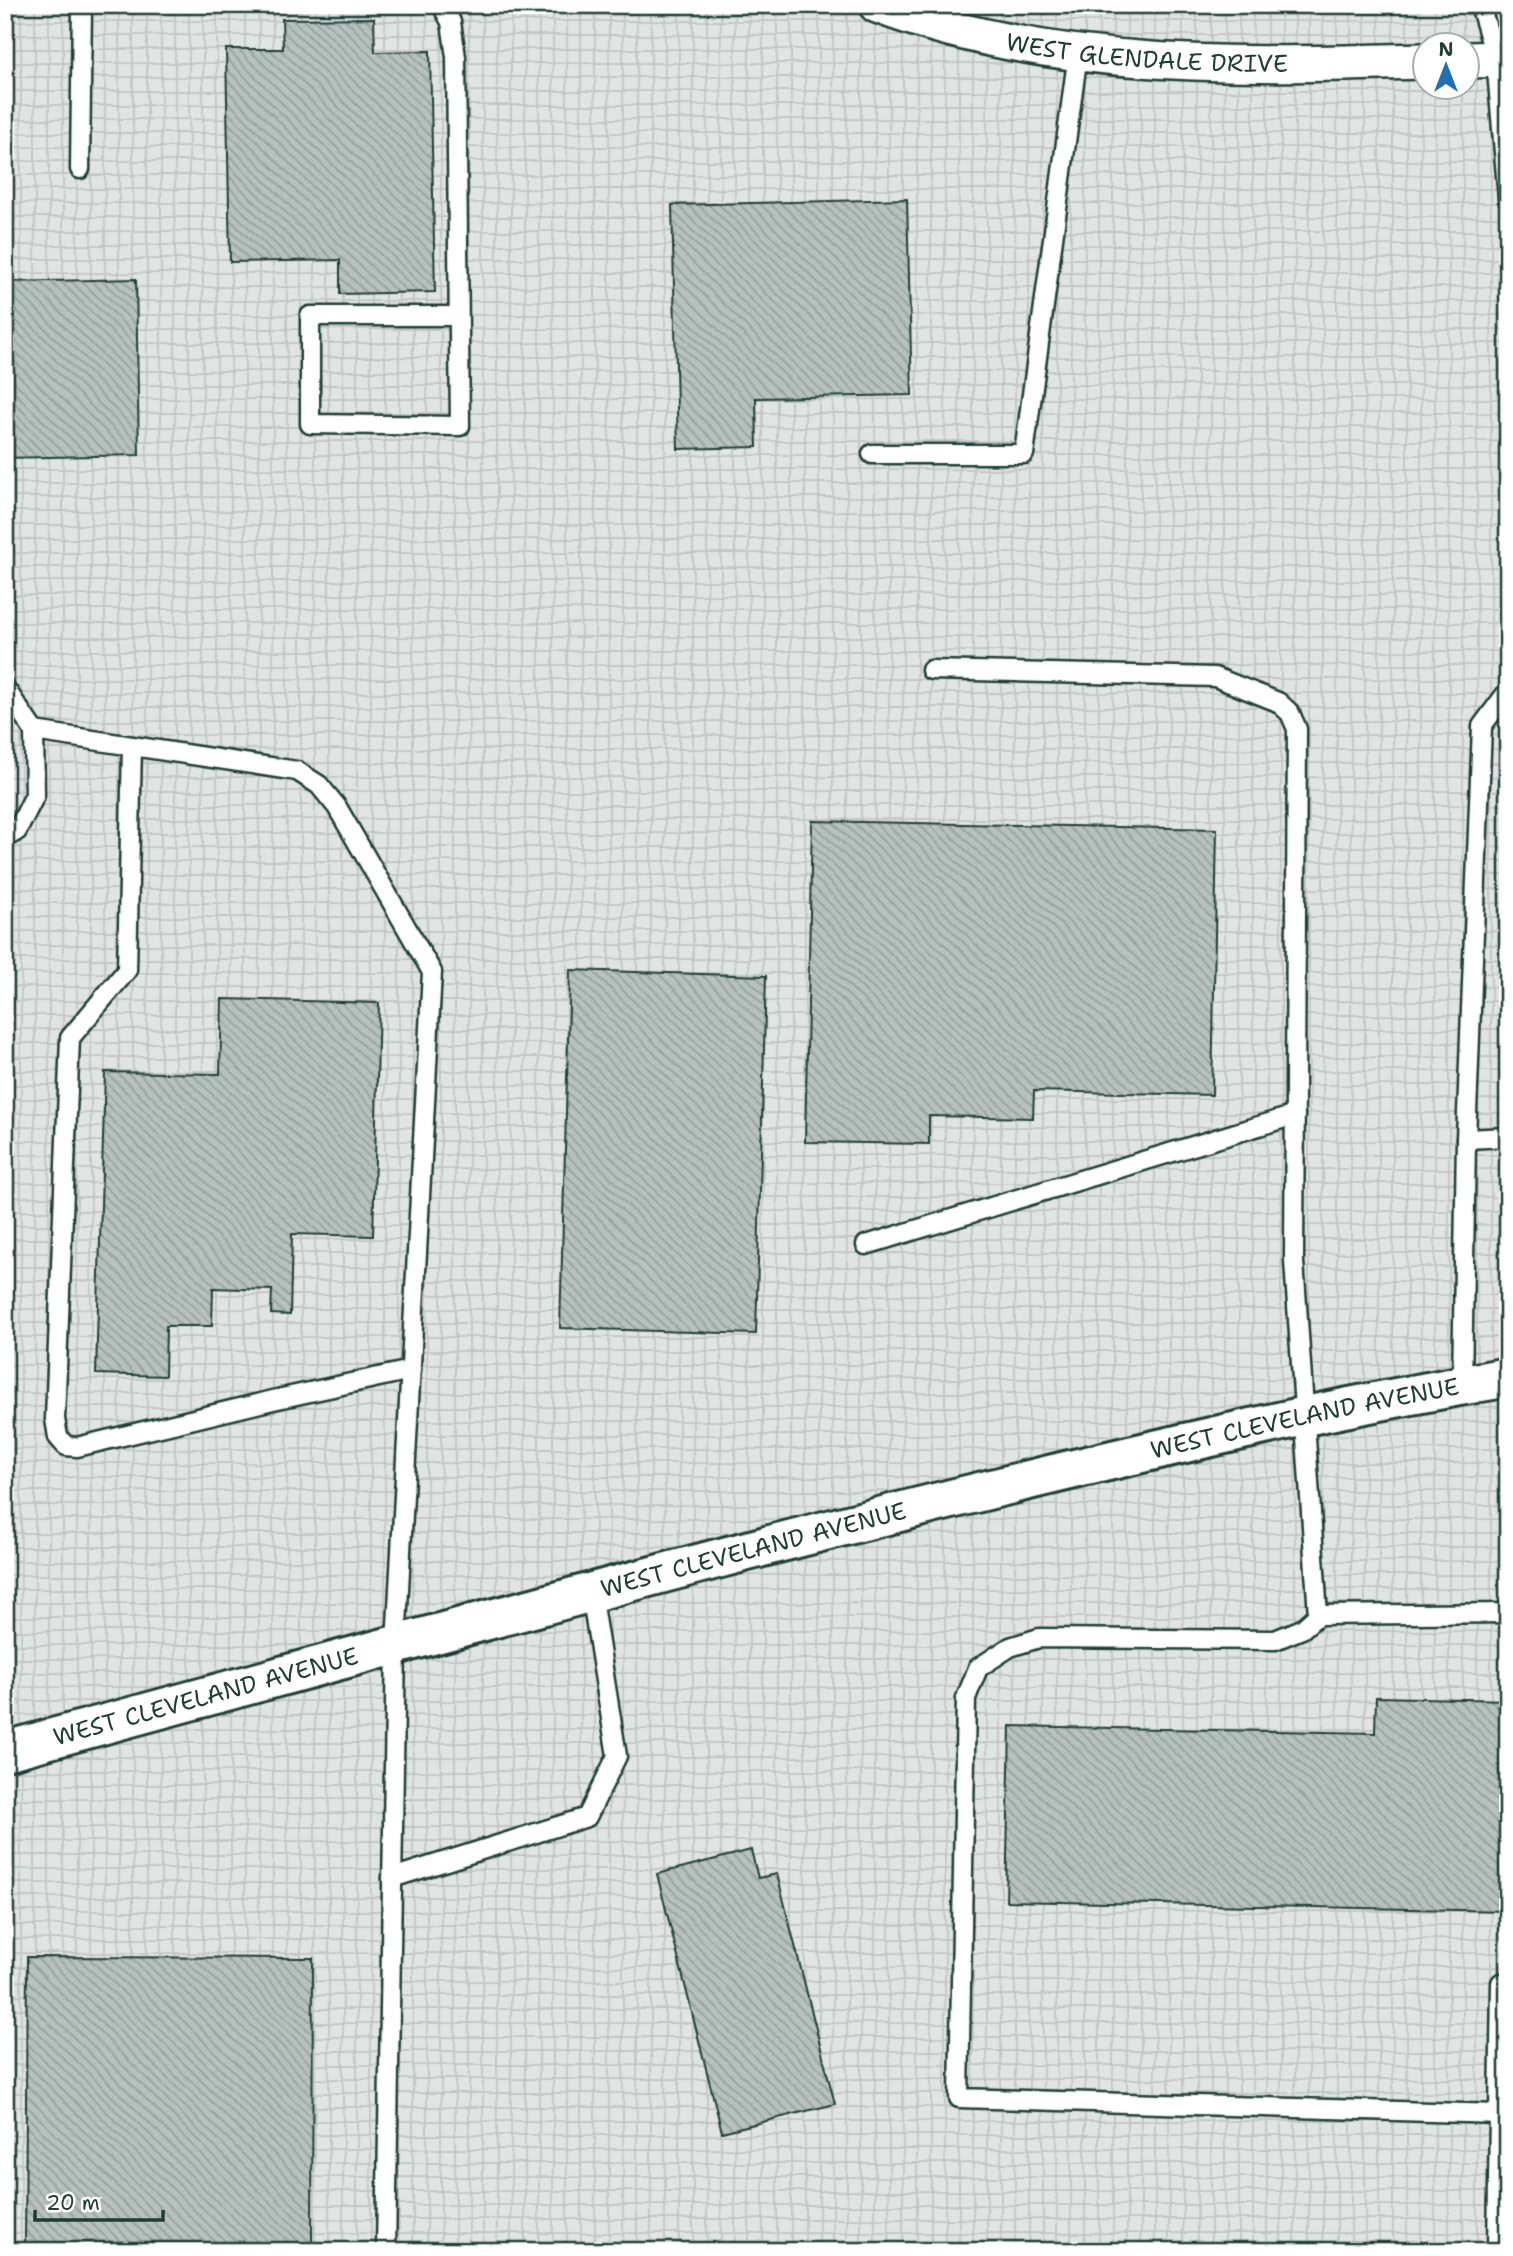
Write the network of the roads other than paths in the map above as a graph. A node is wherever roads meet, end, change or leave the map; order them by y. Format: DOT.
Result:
graph roads {
  1 [pos="82,5"];
  2 [pos="442,5"];
  3 [pos="877,5"];
  4 [pos="1480,5"];
  5 [pos="946,16"];
  6 [pos="1078,53"];
  7 [pos="1490,60"];
  8 [pos="1412,61"];
  9 [pos="80,169"];
  10 [pos="1508,199"];
  11 [pos="458,316"];
  12 [pos="872,454"];
  13 [pos="931,670"];
  14 [pos="5,688"];
  15 [pos="1508,691"];
  16 [pos="34,731"];
  17 [pos="132,746"];
  18 [pos="5,838"];
  19 [pos="1295,1115"];
  20 [pos="1508,1137"];
  21 [pos="1466,1139"];
  22 [pos="866,1245"];
  23 [pos="411,1370"];
  24 [pos="1508,1377"];
  25 [pos="1462,1386"];
  26 [pos="1304,1416"];
  27 [pos="591,1593"];
  28 [pos="1508,1613"];
  29 [pos="1318,1615"];
  30 [pos="396,1645"];
  31 [pos="5,1751"];
  32 [pos="392,1878"];
  33 [pos="1508,1983"];
  34 [pos="1499,2114"];
  35 [pos="386,2251"];
  36 [pos="1497,2251"];
  1 -- 9 [label="lane"];
  2 -- 11 [label="lane"];
  3 -- 5 [label="street, WEST GLENDALE DRIVE"];
  4 -- 7 [label="lane"];
  5 -- 6 [label="street, WEST GLENDALE DRIVE"];
  6 -- 8 [label="street, WEST GLENDALE DRIVE"];
  6 -- 12 [label="lane"];
  7 -- 10 [label="lane"];
  11 -- 11 [label="lane"];
  13 -- 19 [label="lane"];
  14 -- 16 [label="lane"];
  15 -- 21 [label="lane"];
  16 -- 17 [label="lane"];
  16 -- 18 [label="lane"];
  17 -- 23 [label="lane"];
  17 -- 23 [label="lane"];
  19 -- 22 [label="lane"];
  19 -- 26 [label="lane"];
  20 -- 21 [label="lane"];
  21 -- 25 [label="lane"];
  23 -- 30 [label="lane"];
  24 -- 25 [label="main road, WEST CLEVELAND AVENUE"];
  25 -- 26 [label="main road, WEST CLEVELAND AVENUE"];
  26 -- 27 [label="main road, WEST CLEVELAND AVENUE"];
  26 -- 29 [label="lane"];
  27 -- 30 [label="main road, WEST CLEVELAND AVENUE"];
  27 -- 32 [label="lane"];
  28 -- 29 [label="lane"];
  29 -- 34 [label="lane"];
  30 -- 31 [label="main road, WEST CLEVELAND AVENUE"];
  30 -- 32 [label="lane"];
  32 -- 35 [label="lane"];
  33 -- 34 [label="lane"];
  34 -- 36 [label="lane"];
}
